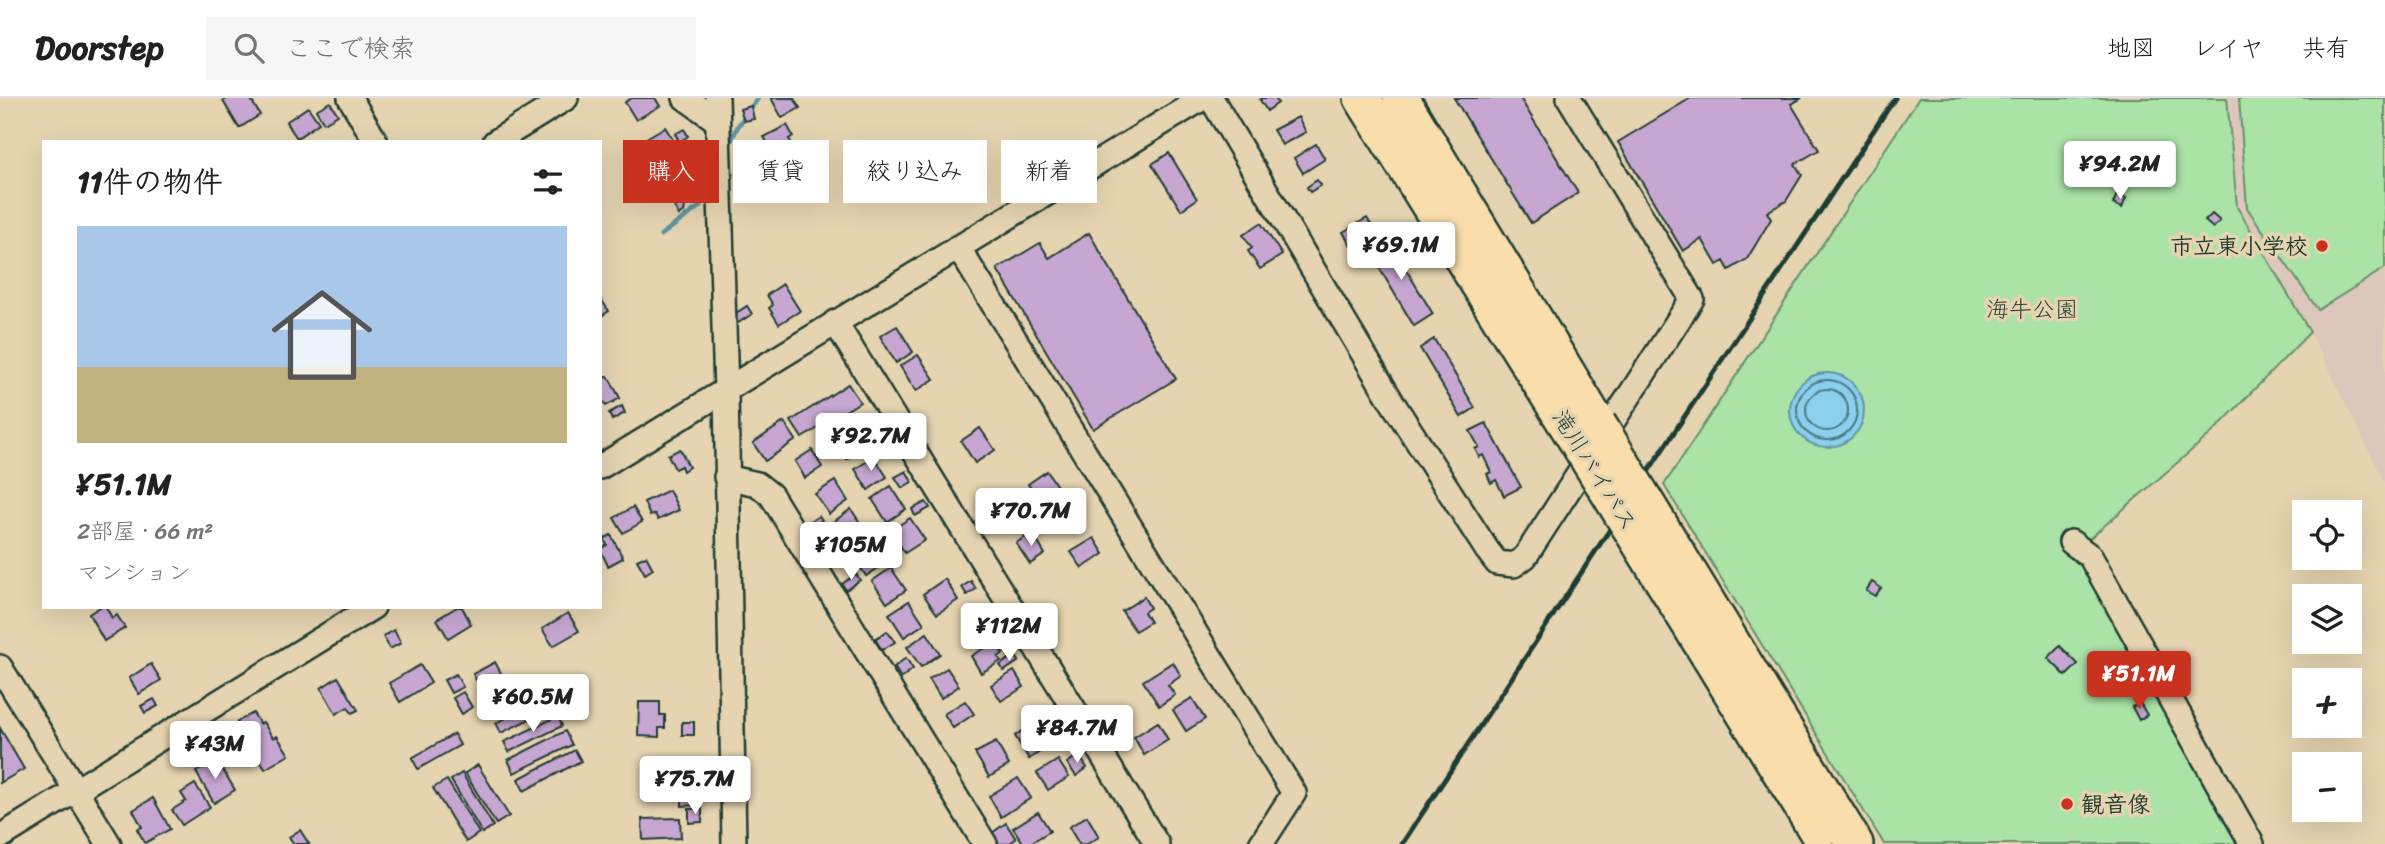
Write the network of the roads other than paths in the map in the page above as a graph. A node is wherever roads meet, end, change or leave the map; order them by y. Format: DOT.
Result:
graph roads {
  1 [pos="349,98"];
  2 [pos="566,98"];
  3 [pos="685,98"];
  4 [pos="1203,98"];
  5 [pos="1211,98"];
  6 [pos="1363,98"];
  7 [pos="1401,98"];
  8 [pos="1569,98"];
  9 [pos="717,109"];
  10 [pos="375,140"];
  11 [pos="498,140"];
  12 [pos="957,247"];
  13 [pos="835,322"];
  14 [pos="726,391"];
  15 [pos="1589,435"];
  16 [pos="602,466"];
  17 [pos="726,477"];
  18 [pos="2071,542"];
  19 [pos="370,609"];
  20 [pos="0,667"];
  21 [pos="76,790"];
  22 [pos="1834,835"];
  23 [pos="0,837"];
  24 [pos="109,844"];
  25 [pos="734,844"];
  26 [pos="985,844"];
  27 [pos="1157,844"];
  28 [pos="1261,844"];
  29 [pos="2252,844"];
  1 -- 10 [label="street"];
  2 -- 11 [label="street"];
  3 -- 9 [label="street"];
  4 -- 12 [label="street"];
  5 -- 8 [label="street"];
  6 -- 15 [label="highway, 滝川バイパス"];
  7 -- 15 [label="highway, 滝川バイパス"];
  9 -- 14 [label="street"];
  12 -- 13 [label="street"];
  12 -- 28 [label="street"];
  13 -- 14 [label="street"];
  13 -- 27 [label="street"];
  14 -- 16 [label="street"];
  14 -- 17 [label="street"];
  15 -- 22 [label="highway, 滝川バイパス, bridge"];
  17 -- 25 [label="street"];
  17 -- 26 [label="street"];
  18 -- 29 [label="street"];
  19 -- 21 [label="street"];
  20 -- 21 [label="street"];
  21 -- 23 [label="street"];
  21 -- 24 [label="street"];
}
